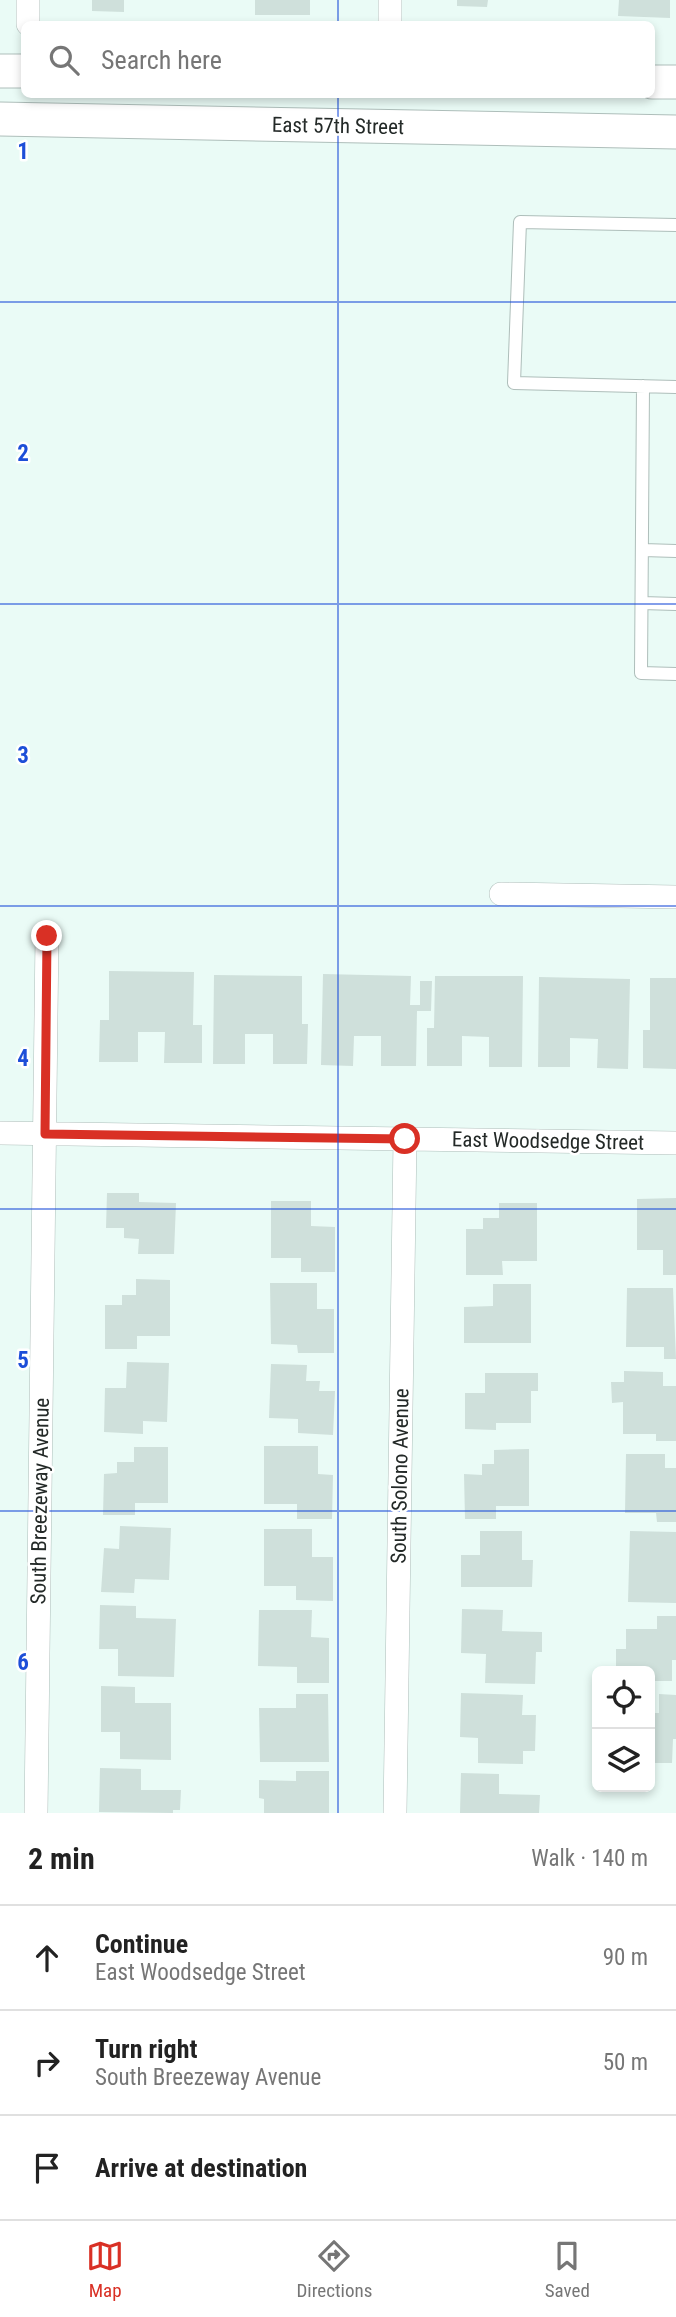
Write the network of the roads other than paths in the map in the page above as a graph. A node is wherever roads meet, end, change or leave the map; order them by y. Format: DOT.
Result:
graph roads {
  1 [pos="28,0"];
  2 [pos="390,0"];
  3 [pos="28,21"];
  4 [pos="390,21"];
  5 [pos="0,71"];
  6 [pos="21,71"];
  7 [pos="655,82"];
  8 [pos="676,82"];
  9 [pos="0,119"];
  10 [pos="676,132"];
  11 [pos="676,226"];
  12 [pos="643,386"];
  13 [pos="676,387"];
  14 [pos="643,550"];
  15 [pos="676,551"];
  16 [pos="642,603"];
  17 [pos="676,604"];
  18 [pos="676,674"];
  19 [pos="501,894"];
  20 [pos="676,897"];
  21 [pos="47,936"];
  22 [pos="0,1133"];
  23 [pos="45,1134"];
  24 [pos="405,1139"];
  25 [pos="676,1143"];
  26 [pos="36,1813"];
  27 [pos="395,1813"];
  1 -- 3 [label="street"];
  2 -- 4 [label="street"];
  5 -- 6 [label="main road"];
  7 -- 8 [label="main road"];
  9 -- 10 [label="main road, East 57th Street"];
  11 -- 12 [label="lane"];
  12 -- 13 [label="lane"];
  12 -- 14 [label="lane"];
  14 -- 15 [label="lane"];
  14 -- 16 [label="lane"];
  16 -- 17 [label="lane"];
  16 -- 18 [label="lane"];
  19 -- 20 [label="street"];
  21 -- 23 [label="street, South Breezeway Avenue"];
  22 -- 23 [label="street, East Woodsedge Street"];
  23 -- 24 [label="street, East Woodsedge Street"];
  23 -- 26 [label="street, South Breezeway Avenue"];
  24 -- 25 [label="street, East Woodsedge Street"];
  24 -- 27 [label="street, South Solono Avenue"];
}
